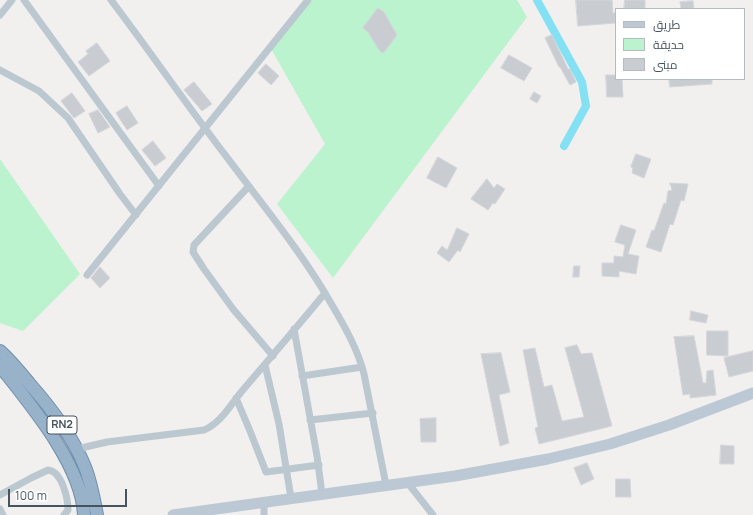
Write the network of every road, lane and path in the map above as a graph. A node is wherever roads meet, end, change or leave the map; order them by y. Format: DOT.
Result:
graph roads {
  1 [pos="12,0"];
  2 [pos="24,0"];
  3 [pos="111,0"];
  4 [pos="308,0"];
  5 [pos="0,15"];
  6 [pos="0,70"];
  7 [pos="205,128"];
  8 [pos="159,186"];
  9 [pos="249,186"];
  10 [pos="136,214"];
  11 [pos="87,275"];
  12 [pos="325,293"];
  13 [pos="294,329"];
  14 [pos="0,352"];
  15 [pos="273,356"];
  16 [pos="265,365"];
  17 [pos="0,366"];
  18 [pos="362,366"];
  19 [pos="302,376"];
  20 [pos="753,393"];
  21 [pos="236,398"];
  22 [pos="373,413"];
  23 [pos="310,420"];
  24 [pos="76,449"];
  25 [pos="319,465"];
  26 [pos="287,469"];
  27 [pos="407,482"];
  28 [pos="386,485"];
  29 [pos="322,494"];
  30 [pos="0,495"];
  31 [pos="291,498"];
  32 [pos="264,502"];
  33 [pos="0,509"];
  34 [pos="2,515"];
  35 [pos="64,515"];
  36 [pos="84,515"];
  37 [pos="97,515"];
  38 [pos="173,515"];
  39 [pos="264,515"];
  40 [pos="433,515"];
  1 -- 5 [label="street"];
  2 -- 8 [label="street"];
  3 -- 7 [label="street"];
  4 -- 7 [label="street"];
  6 -- 10 [label="street"];
  7 -- 8 [label="street"];
  7 -- 9 [label="street"];
  8 -- 10 [label="street"];
  9 -- 12 [label="street"];
  9 -- 15 [label="street"];
  10 -- 11 [label="street"];
  12 -- 13 [label="street"];
  12 -- 18 [label="street"];
  13 -- 15 [label="street"];
  13 -- 19 [label="street"];
  14 -- 24 [label="highway, RN2"];
  15 -- 16 [label="street"];
  16 -- 21 [label="street"];
  16 -- 26 [label="street"];
  17 -- 36 [label="highway, RN2"];
  18 -- 19 [label="street"];
  18 -- 22 [label="street"];
  19 -- 23 [label="street"];
  20 -- 27 [label="main road"];
  21 -- 24 [label="street"];
  21 -- 26 [label="street"];
  22 -- 23 [label="street"];
  22 -- 28 [label="street"];
  23 -- 25 [label="street"];
  24 -- 37 [label="highway, RN2"];
  25 -- 26 [label="street"];
  25 -- 29 [label="street"];
  26 -- 31 [label="street"];
  27 -- 28 [label="main road"];
  27 -- 40 [label="street"];
  28 -- 29 [label="main road"];
  29 -- 31 [label="main road"];
  30 -- 35 [label="street"];
  31 -- 32 [label="main road"];
  32 -- 38 [label="main road"];
  32 -- 39 [label="street"];
  33 -- 34 [label="street"];
}
